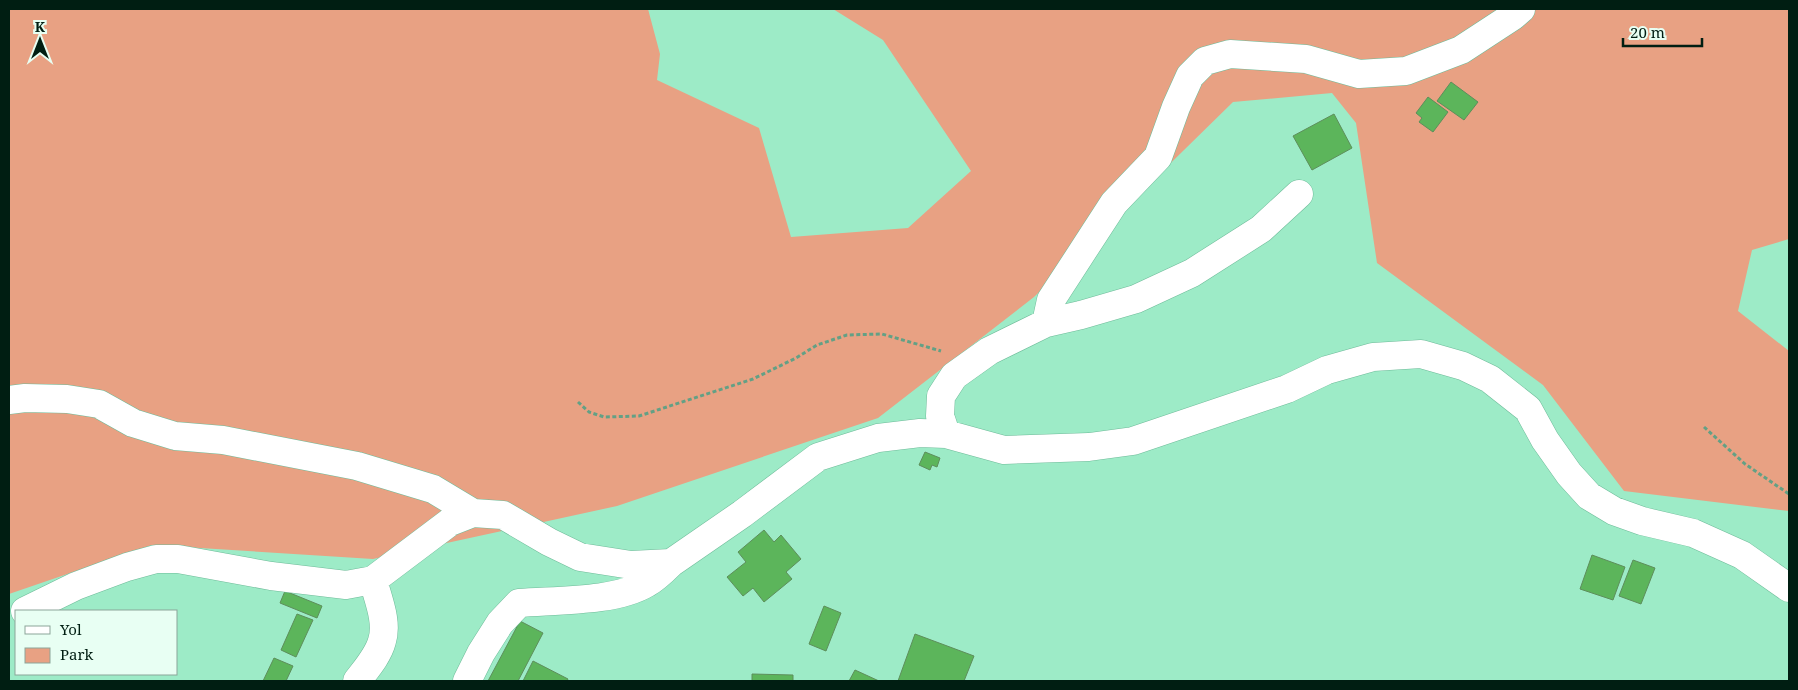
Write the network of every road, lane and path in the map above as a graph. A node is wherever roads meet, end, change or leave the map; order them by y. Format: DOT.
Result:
graph roads {
  1 [pos="1522,9"];
  2 [pos="1299,194"];
  3 [pos="1046,323"];
  4 [pos="975,361"];
  5 [pos="9,400"];
  6 [pos="578,402"];
  7 [pos="1704,427"];
  8 [pos="946,434"];
  9 [pos="1789,494"];
  10 [pos="474,513"];
  11 [pos="671,563"];
  12 [pos="373,580"];
  13 [pos="1789,588"];
  14 [pos="27,610"];
  15 [pos="357,681"];
  16 [pos="467,681"];
  1 -- 3 [label="street"];
  2 -- 3 [label="street"];
  3 -- 4 [label="street"];
  4 -- 6 [label="path"];
  4 -- 8 [label="street"];
  5 -- 10 [label="street"];
  7 -- 9 [label="path"];
  8 -- 11 [label="street"];
  8 -- 13 [label="street"];
  10 -- 11 [label="street"];
  10 -- 12 [label="street"];
  11 -- 16 [label="street"];
  12 -- 14 [label="street"];
  12 -- 15 [label="street"];
}
